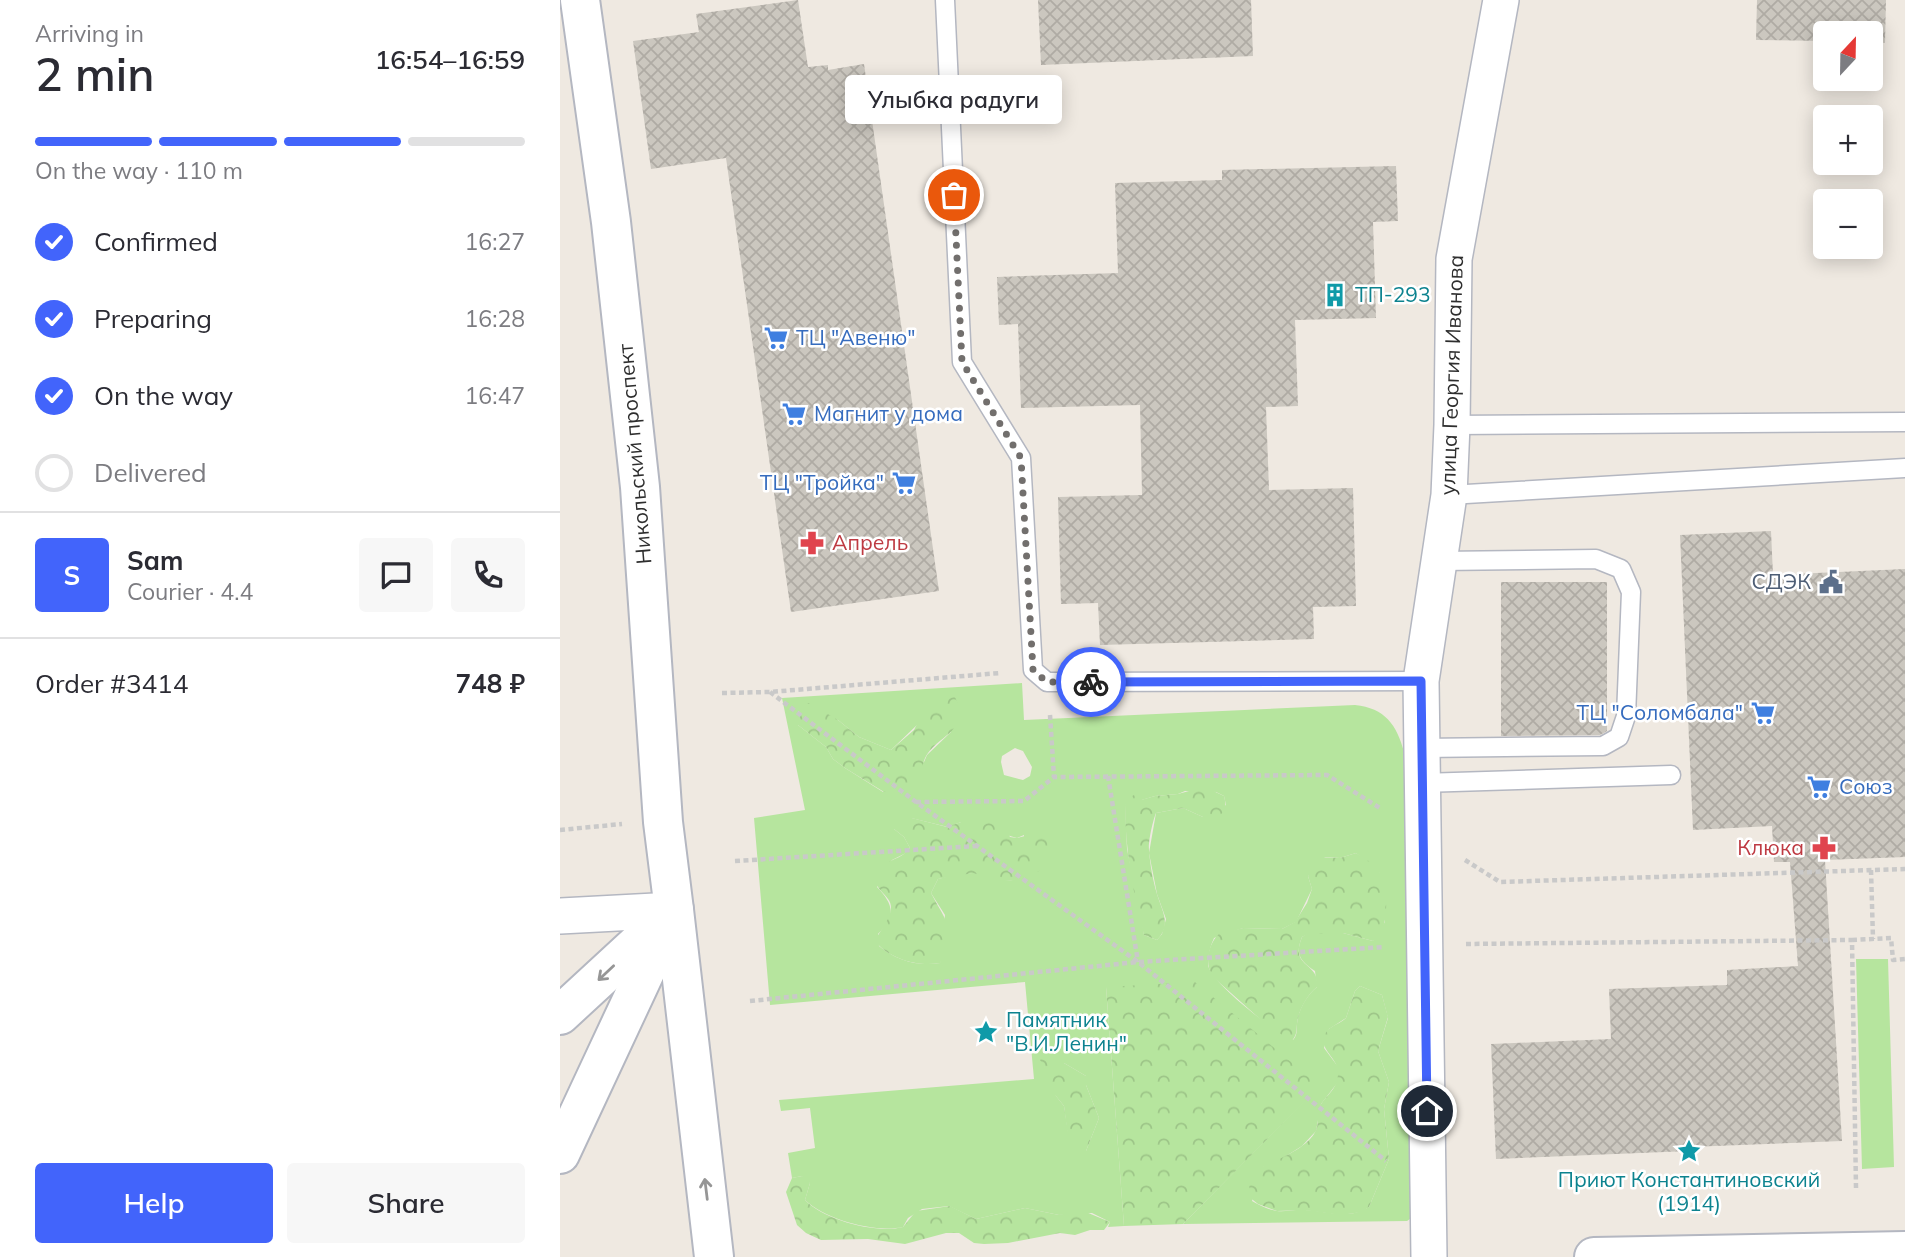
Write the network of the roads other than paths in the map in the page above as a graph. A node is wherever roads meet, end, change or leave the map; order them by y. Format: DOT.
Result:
graph roads {
  1 [pos="580,0"];
  2 [pos="945,0"];
  3 [pos="1501,0"];
  4 [pos="1905,422"];
  5 [pos="1452,425"];
  6 [pos="1905,468"];
  7 [pos="1448,495"];
  8 [pos="1439,561"];
  9 [pos="1421,681"];
  10 [pos="1422,748"];
  11 [pos="1671,775"];
  12 [pos="1422,783"];
  13 [pos="674,910"];
  14 [pos="560,916"];
  15 [pos="560,1016"];
  16 [pos="560,1154"];
  17 [pos="1905,1251"];
  18 [pos="714,1257"];
  19 [pos="1429,1257"];
  20 [pos="1594,1257"];
  1 -- 13 [label="main road, Никольский проспект"];
  2 -- 9 [label="lane"];
  3 -- 5 [label="street, улица Георгия Иванова"];
  4 -- 5 [label="lane"];
  5 -- 7 [label="street, улица Георгия Иванова"];
  6 -- 7 [label="lane"];
  7 -- 8 [label="street, улица Георгия Иванова"];
  8 -- 9 [label="street, улица Георгия Иванова"];
  8 -- 10 [label="lane"];
  9 -- 10 [label="street, улица Георгия Иванова"];
  10 -- 12 [label="street, улица Георгия Иванова"];
  11 -- 12 [label="lane"];
  12 -- 19 [label="street, улица Георгия Иванова"];
  13 -- 14 [label="street"];
  13 -- 15 [label="main road, one-way"];
  13 -- 16 [label="main road"];
  18 -- 13 [label="main road, Никольский проспект, one-way"];
  17 -- 20 [label="main road"];
}
